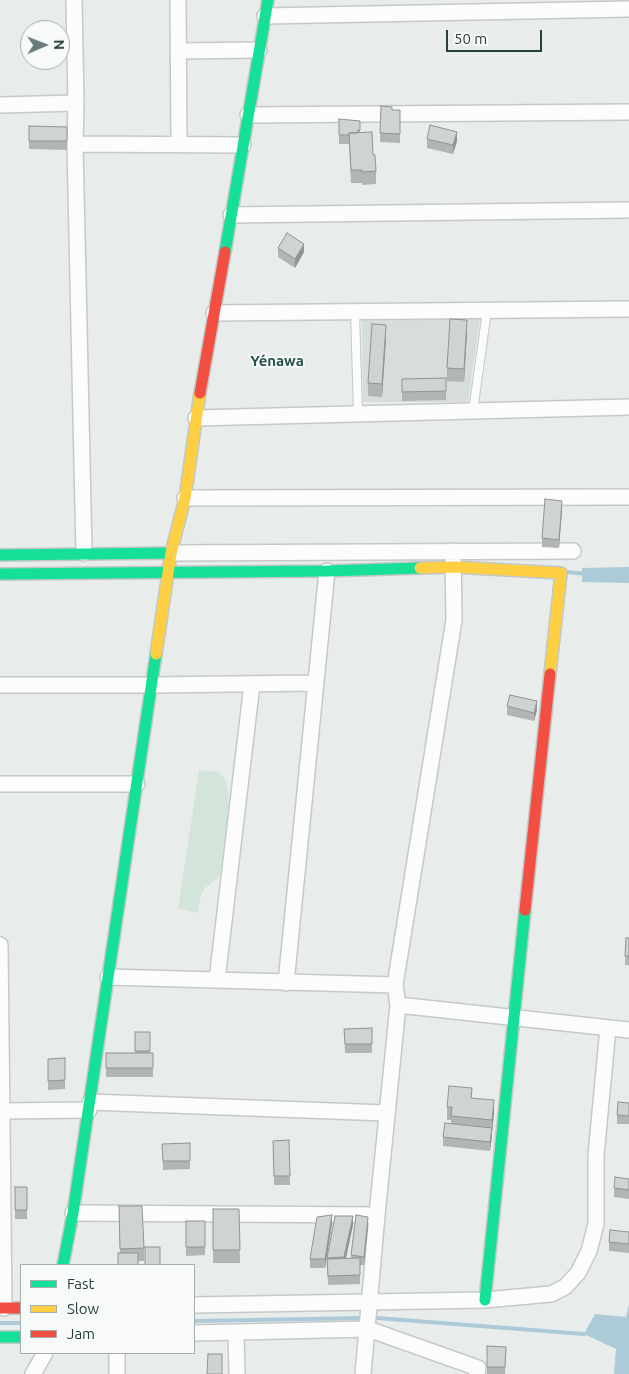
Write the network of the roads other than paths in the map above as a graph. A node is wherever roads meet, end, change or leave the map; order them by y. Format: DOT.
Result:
graph roads {
  1 [pos="74,0"];
  2 [pos="178,0"];
  3 [pos="268,0"];
  4 [pos="629,8"];
  5 [pos="265,16"];
  6 [pos="178,50"];
  7 [pos="259,50"];
  8 [pos="76,103"];
  9 [pos="0,105"];
  10 [pos="629,112"];
  11 [pos="248,115"];
  12 [pos="75,144"];
  13 [pos="179,144"];
  14 [pos="243,145"];
  15 [pos="629,210"];
  16 [pos="231,215"];
  17 [pos="629,309"];
  18 [pos="486,311"];
  19 [pos="356,312"];
  20 [pos="214,313"];
  21 [pos="629,407"];
  22 [pos="473,411"];
  23 [pos="358,414"];
  24 [pos="196,418"];
  25 [pos="629,497"];
  26 [pos="185,498"];
  27 [pos="573,551"];
  28 [pos="84,553"];
  29 [pos="171,553"];
  30 [pos="0,555"];
  31 [pos="453,559"];
  32 [pos="168,571"];
  33 [pos="327,571"];
  34 [pos="0,574"];
  35 [pos="315,683"];
  36 [pos="252,684"];
  37 [pos="0,685"];
  38 [pos="152,685"];
  39 [pos="0,784"];
  40 [pos="137,784"];
  41 [pos="0,944"];
  42 [pos="108,977"];
  43 [pos="218,980"];
  44 [pos="286,983"];
  45 [pos="395,985"];
  46 [pos="398,1005"];
  47 [pos="512,1018"];
  48 [pos="608,1028"];
  49 [pos="629,1030"];
  50 [pos="89,1106"];
  51 [pos="2,1112"];
  52 [pos="386,1113"];
  53 [pos="73,1213"];
  54 [pos="376,1215"];
  55 [pos="63,1264"];
  56 [pos="485,1300"];
  57 [pos="369,1303"];
  58 [pos="195,1305"];
  59 [pos="2,1308"];
  60 [pos="20,1308"];
  61 [pos="368,1329"];
  62 [pos="195,1333"];
  63 [pos="236,1333"];
  64 [pos="0,1337"];
  65 [pos="20,1337"];
  66 [pos="44,1354"];
  67 [pos="117,1354"];
  68 [pos="34,1374"];
  69 [pos="117,1374"];
  70 [pos="236,1374"];
  71 [pos="363,1374"];
  72 [pos="477,1374"];
  1 -- 8 [label="street"];
  2 -- 6 [label="street"];
  3 -- 5 [label="street"];
  4 -- 5 [label="street"];
  5 -- 7 [label="street"];
  6 -- 7 [label="street"];
  6 -- 13 [label="street"];
  7 -- 11 [label="street"];
  8 -- 9 [label="street"];
  8 -- 12 [label="street"];
  10 -- 11 [label="street"];
  11 -- 14 [label="street"];
  12 -- 13 [label="street"];
  12 -- 28 [label="street"];
  13 -- 14 [label="street"];
  14 -- 16 [label="street"];
  15 -- 16 [label="street"];
  16 -- 20 [label="street"];
  17 -- 18 [label="street"];
  18 -- 19 [label="street"];
  18 -- 22 [label="lane"];
  19 -- 20 [label="street"];
  19 -- 23 [label="lane"];
  20 -- 24 [label="street"];
  21 -- 22 [label="street"];
  22 -- 23 [label="street"];
  23 -- 24 [label="street"];
  24 -- 26 [label="street"];
  25 -- 26 [label="street"];
  26 -- 29 [label="street"];
  27 -- 31 [label="street"];
  28 -- 29 [label="street"];
  28 -- 30 [label="street"];
  29 -- 31 [label="street"];
  29 -- 32 [label="street"];
  31 -- 33 [label="street"];
  31 -- 45 [label="street"];
  31 -- 47 [label="street"];
  32 -- 33 [label="street"];
  32 -- 34 [label="street"];
  32 -- 38 [label="street"];
  33 -- 35 [label="street"];
  35 -- 36 [label="street"];
  35 -- 44 [label="street"];
  36 -- 38 [label="street"];
  36 -- 43 [label="street"];
  37 -- 38 [label="street"];
  38 -- 40 [label="street"];
  39 -- 40 [label="street"];
  40 -- 42 [label="street"];
  41 -- 51 [label="street"];
  42 -- 43 [label="street"];
  42 -- 50 [label="street"];
  43 -- 44 [label="street"];
  44 -- 45 [label="street"];
  45 -- 46 [label="street"];
  46 -- 47 [label="street"];
  46 -- 52 [label="street"];
  47 -- 48 [label="street"];
  47 -- 56 [label="street"];
  48 -- 49 [label="street"];
  48 -- 56 [label="street"];
  50 -- 51 [label="street"];
  50 -- 52 [label="street"];
  50 -- 53 [label="street"];
  51 -- 59 [label="street"];
  52 -- 54 [label="street"];
  53 -- 54 [label="street"];
  53 -- 55 [label="street"];
  54 -- 57 [label="street"];
  56 -- 57 [label="street"];
  57 -- 58 [label="street"];
  57 -- 61 [label="street"];
  59 -- 60 [label="street"];
  61 -- 63 [label="street"];
  61 -- 71 [label="street"];
  61 -- 72 [label="street"];
  62 -- 63 [label="street"];
  63 -- 70 [label="street"];
  64 -- 65 [label="street"];
  66 -- 68 [label="street"];
  67 -- 69 [label="street"];
}
